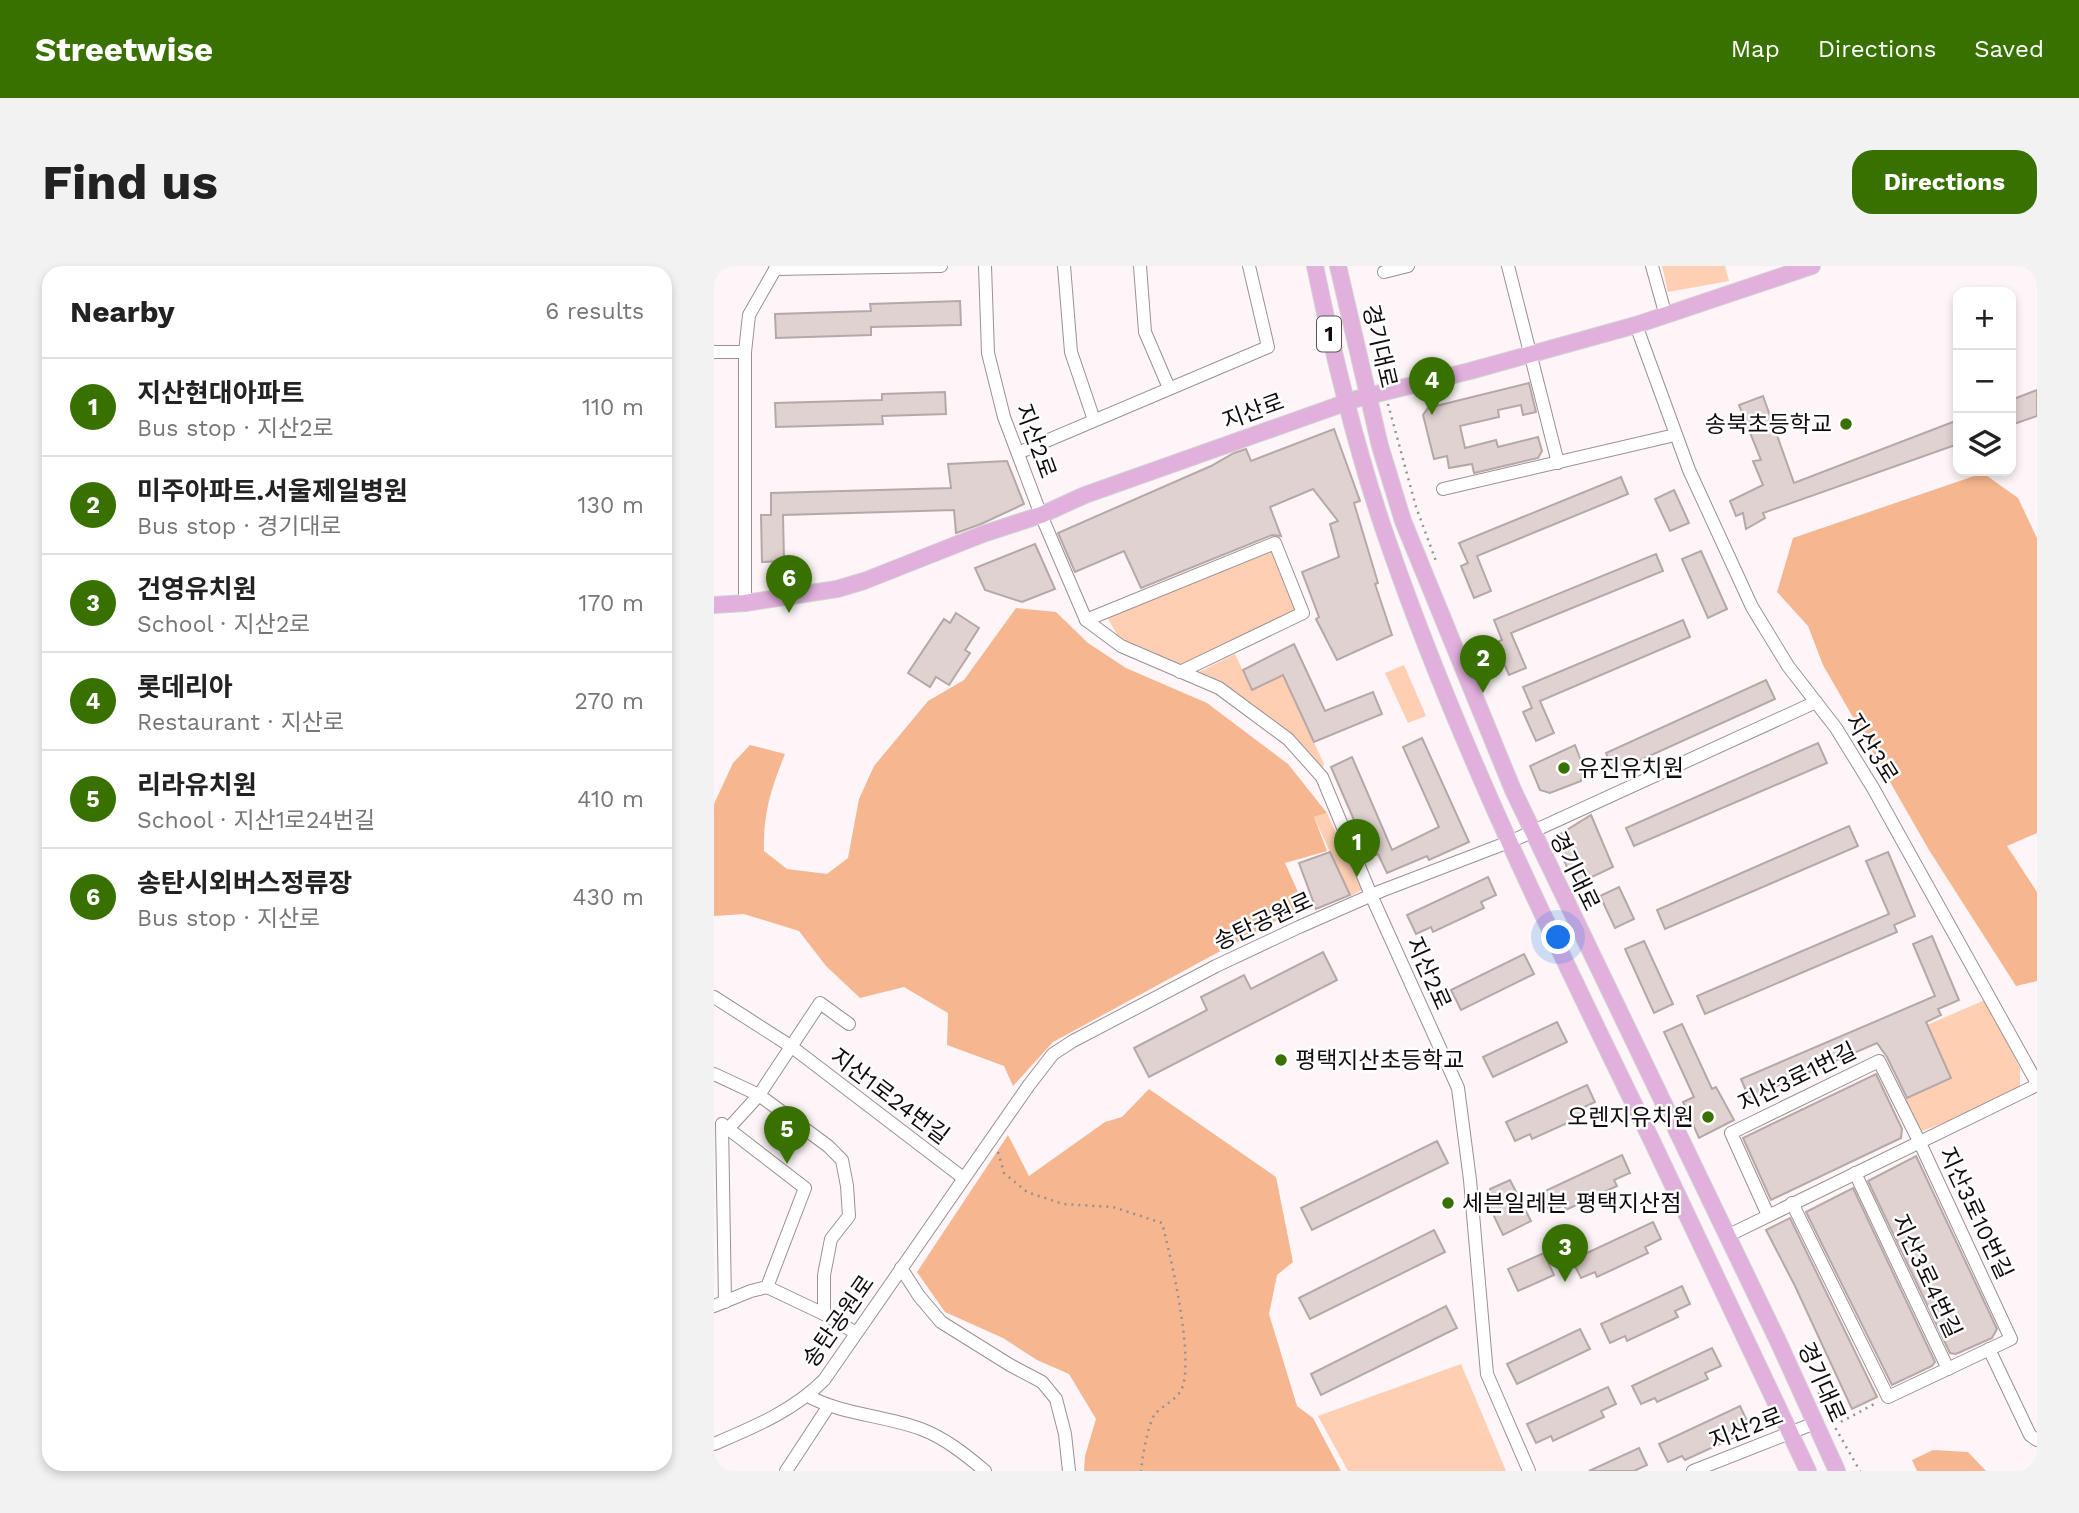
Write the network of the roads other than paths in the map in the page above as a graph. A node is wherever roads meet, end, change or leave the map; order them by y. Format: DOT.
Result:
graph roads {
  1 [pos="914,266"];
  2 [pos="941,266"];
  3 [pos="985,266"];
  4 [pos="1064,266"];
  5 [pos="1140,266"];
  6 [pos="1249,266"];
  7 [pos="1315,266"];
  8 [pos="1338,266"];
  9 [pos="1408,266"];
  10 [pos="1508,266"];
  11 [pos="1652,266"];
  12 [pos="1812,266"];
  13 [pos="776,267"];
  14 [pos="1384,272"];
  15 [pos="1666,316"];
  16 [pos="1636,325"];
  17 [pos="714,352"];
  18 [pos="745,352"];
  19 [pos="1530,355"];
  20 [pos="1170,388"];
  21 [pos="1368,396"];
  22 [pos="1346,402"];
  23 [pos="1094,420"];
  24 [pos="1675,435"];
  25 [pos="1018,453"];
  26 [pos="1558,463"];
  27 [pos="1443,489"];
  28 [pos="1041,515"];
  29 [pos="745,603"];
  30 [pos="714,605"];
  31 [pos="1086,620"];
  32 [pos="1180,672"];
  33 [pos="1816,702"];
  34 [pos="1531,832"];
  35 [pos="1508,842"];
  36 [pos="1371,895"];
  37 [pos="714,997"];
  38 [pos="849,1024"];
  39 [pos="792,1047"];
  40 [pos="714,1074"];
  41 [pos="2037,1084"];
  42 [pos="759,1095"];
  43 [pos="722,1126"];
  44 [pos="1920,1143"];
  45 [pos="1855,1173"];
  46 [pos="962,1177"];
  47 [pos="1792,1203"];
  48 [pos="1768,1214"];
  49 [pos="1727,1236"];
  50 [pos="901,1268"];
  51 [pos="767,1287"];
  52 [pos="719,1304"];
  53 [pos="824,1314"];
  54 [pos="856,1333"];
  55 [pos="2011,1339"];
  56 [pos="1989,1349"];
  57 [pos="1948,1369"];
  58 [pos="808,1396"];
  59 [pos="828,1407"];
  60 [pos="1821,1418"];
  61 [pos="1790,1433"];
  62 [pos="715,1440"];
  63 [pos="2037,1440"];
  64 [pos="786,1471"];
  65 [pos="985,1471"];
  66 [pos="1069,1471"];
  67 [pos="1529,1471"];
  68 [pos="1693,1471"];
  69 [pos="1808,1471"];
  70 [pos="1837,1471"];
  1 -- 2 [label="street"];
  1 -- 13 [label="street"];
  3 -- 25 [label="street, 지산2로"];
  4 -- 23 [label="street"];
  5 -- 20 [label="street"];
  6 -- 20 [label="street"];
  7 -- 22 [label="main road, 경기대로 / 1"];
  8 -- 21 [label="main road, 경기대로 / 1"];
  9 -- 14 [label="street"];
  10 -- 19 [label="street"];
  11 -- 15 [label="street"];
  12 -- 15 [label="main road, 지산로"];
  13 -- 18 [label="street"];
  15 -- 16 [label="main road, 지산로"];
  16 -- 19 [label="main road, 지산로"];
  16 -- 24 [label="street, 지산3로"];
  17 -- 18 [label="street"];
  18 -- 29 [label="street"];
  19 -- 21 [label="main road, 지산로"];
  19 -- 26 [label="street"];
  20 -- 23 [label="street"];
  21 -- 22 [label="main road, 지산로"];
  21 -- 34 [label="main road, 경기대로 / 1"];
  22 -- 28 [label="main road, 지산로"];
  22 -- 35 [label="main road, 경기대로 / 1"];
  23 -- 25 [label="street"];
  24 -- 26 [label="street"];
  24 -- 33 [label="street, 지산3로"];
  25 -- 28 [label="street, 지산2로"];
  26 -- 27 [label="street"];
  28 -- 29 [label="main road, 지산로"];
  28 -- 31 [label="street, 지산2로"];
  29 -- 30 [label="main road, 지산로"];
  31 -- 32 [label="street, 지산2로"];
  31 -- 32 [label="street"];
  32 -- 36 [label="street, 지산2로"];
  33 -- 34 [label="street, 송탄공원로"];
  33 -- 41 [label="street, 지산3로"];
  34 -- 35 [label="street, 송탄공원로"];
  34 -- 49 [label="main road, 경기대로 / 1"];
  35 -- 36 [label="street, 송탄공원로"];
  35 -- 61 [label="main road, 경기대로 / 1"];
  36 -- 46 [label="street, 송탄공원로"];
  36 -- 67 [label="street, 지산2로"];
  37 -- 39 [label="street, 지산1로24번길"];
  38 -- 39 [label="street"];
  39 -- 42 [label="street"];
  39 -- 46 [label="street, 지산1로24번길"];
  40 -- 42 [label="street"];
  41 -- 44 [label="street, 지산3로"];
  42 -- 43 [label="street"];
  42 -- 53 [label="street"];
  43 -- 51 [label="street"];
  43 -- 52 [label="street"];
  44 -- 45 [label="street, 지산3로"];
  44 -- 48 [label="street, 지산3로1번길"];
  44 -- 55 [label="street, 지산3로10번길"];
  45 -- 47 [label="street, 지산3로"];
  45 -- 57 [label="street, 지산3로4번길"];
  46 -- 50 [label="street, 송탄공원로"];
  47 -- 48 [label="street, 지산3로"];
  47 -- 57 [label="street, 지산3로4번길"];
  48 -- 49 [label="street, 지산3로"];
  49 -- 60 [label="main road, 경기대로 / 1"];
  50 -- 54 [label="street, 송탄공원로"];
  50 -- 66 [label="street, 송탄공원로"];
  51 -- 52 [label="street"];
  51 -- 53 [label="street"];
  53 -- 54 [label="street"];
  54 -- 58 [label="street, 송탄공원로"];
  55 -- 56 [label="street, 지산3로4번길"];
  56 -- 57 [label="street, 지산3로4번길"];
  56 -- 63 [label="street"];
  58 -- 59 [label="street, 송탄공원로"];
  58 -- 62 [label="street, 송탄공원로"];
  59 -- 64 [label="street"];
  59 -- 65 [label="street, 송탄공원로"];
  60 -- 61 [label="street, 지산2로"];
  60 -- 70 [label="main road, 경기대로 / 1"];
  61 -- 68 [label="street, 지산2로"];
  61 -- 69 [label="main road, 경기대로 / 1"];
}
